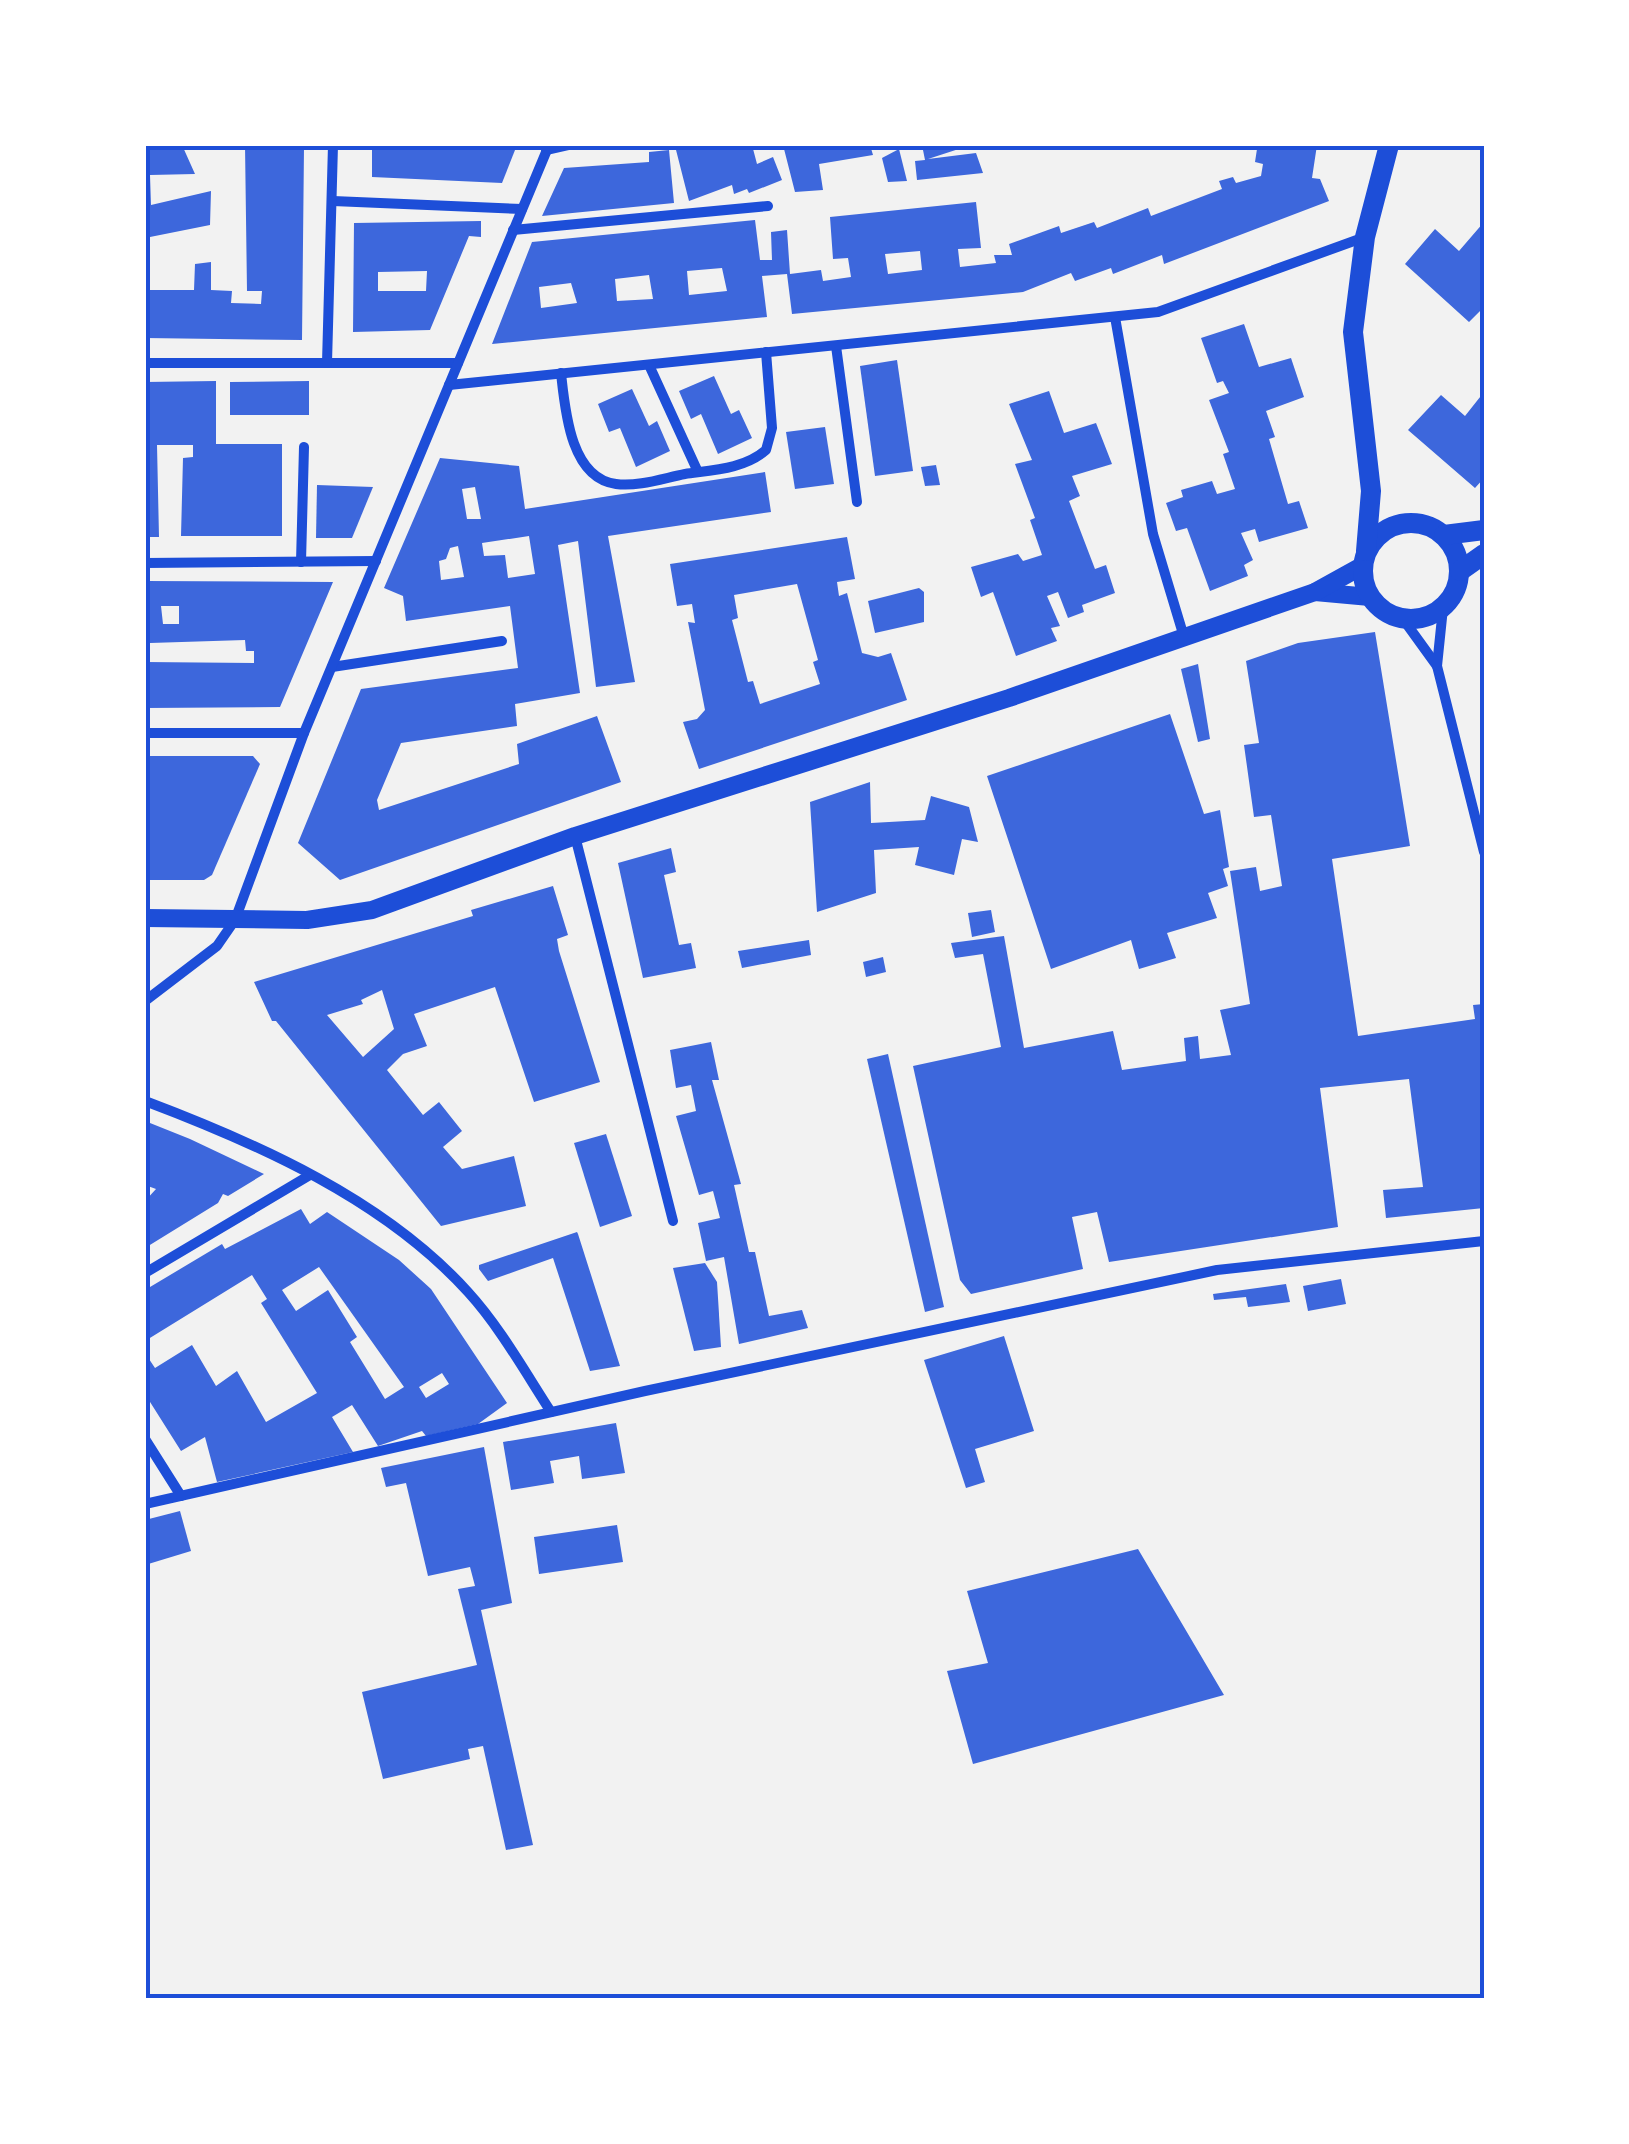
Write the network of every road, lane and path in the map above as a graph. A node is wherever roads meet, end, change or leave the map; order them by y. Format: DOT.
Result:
graph roads {
  1 [pos="333,145"];
  2 [pos="568,145"];
  3 [pos="1389,145"];
  4 [pos="548,148"];
  5 [pos="332,201"];
  6 [pos="768,206"];
  7 [pos="522,209"];
  8 [pos="513,230"];
  9 [pos="1365,237"];
  10 [pos="1114,317"];
  11 [pos="836,346"];
  12 [pos="766,352"];
  13 [pos="145,363"];
  14 [pos="327,363"];
  15 [pos="458,363"];
  16 [pos="649,364"];
  17 [pos="560,373"];
  18 [pos="448,385"];
  19 [pos="304,447"];
  20 [pos="698,472"];
  21 [pos="1372,491"];
  22 [pos="857,502"];
  23 [pos="1401,524"];
  24 [pos="1484,530"];
  25 [pos="1444,535"];
  26 [pos="1484,554"];
  27 [pos="1364,559"];
  28 [pos="376,561"];
  29 [pos="300,562"];
  30 [pos="145,563"];
  31 [pos="1460,571"];
  32 [pos="1315,592"];
  33 [pos="1370,597"];
  34 [pos="1442,608"];
  35 [pos="1403,619"];
  36 [pos="1184,637"];
  37 [pos="502,641"];
  38 [pos="1438,666"];
  39 [pos="332,667"];
  40 [pos="145,733"];
  41 [pos="304,733"];
  42 [pos="575,836"];
  43 [pos="1484,852"];
  44 [pos="145,918"];
  45 [pos="235,920"];
  46 [pos="145,1000"];
  47 [pos="145,1102"];
  48 [pos="310,1175"];
  49 [pos="673,1222"];
  50 [pos="1484,1241"];
  51 [pos="145,1272"];
  52 [pos="551,1412"];
  53 [pos="145,1439"];
  54 [pos="181,1496"];
  55 [pos="145,1504"];
  1 -- 5 [label="street"];
  2 -- 4 [label="street"];
  3 -- 9 [label="main road"];
  4 -- 7 [label="street"];
  5 -- 7 [label="street"];
  5 -- 14 [label="street"];
  6 -- 8 [label="street"];
  7 -- 8 [label="street"];
  8 -- 15 [label="street"];
  9 -- 10 [label="street"];
  9 -- 21 [label="main road"];
  10 -- 11 [label="street"];
  10 -- 36 [label="street"];
  11 -- 12 [label="street"];
  11 -- 22 [label="street"];
  12 -- 16 [label="street"];
  12 -- 20 [label="street"];
  13 -- 14 [label="street"];
  14 -- 15 [label="street"];
  15 -- 18 [label="street"];
  16 -- 17 [label="street"];
  16 -- 20 [label="street"];
  17 -- 18 [label="street"];
  17 -- 20 [label="street"];
  18 -- 28 [label="street"];
  19 -- 29 [label="street"];
  21 -- 23 [label="main road"];
  21 -- 27 [label="main road"];
  23 -- 25 [label="main road"];
  23 -- 27 [label="main road"];
  24 -- 25 [label="main road"];
  25 -- 31 [label="main road"];
  26 -- 31 [label="main road"];
  27 -- 32 [label="street"];
  27 -- 33 [label="main road"];
  28 -- 29 [label="street"];
  28 -- 39 [label="street"];
  29 -- 30 [label="street"];
  31 -- 34 [label="main road"];
  32 -- 33 [label="street"];
  32 -- 36 [label="street"];
  33 -- 35 [label="main road"];
  34 -- 35 [label="main road"];
  34 -- 38 [label="street"];
  35 -- 38 [label="street"];
  36 -- 42 [label="street"];
  37 -- 39 [label="street"];
  38 -- 43 [label="street"];
  39 -- 41 [label="street"];
  40 -- 41 [label="street"];
  41 -- 45 [label="street"];
  42 -- 45 [label="street"];
  42 -- 49 [label="street"];
  44 -- 45 [label="street"];
  45 -- 46 [label="street"];
  47 -- 48 [label="street"];
  48 -- 51 [label="street"];
  48 -- 52 [label="street"];
  50 -- 52 [label="street"];
  52 -- 54 [label="street"];
  53 -- 54 [label="street"];
  54 -- 55 [label="street"];
}
